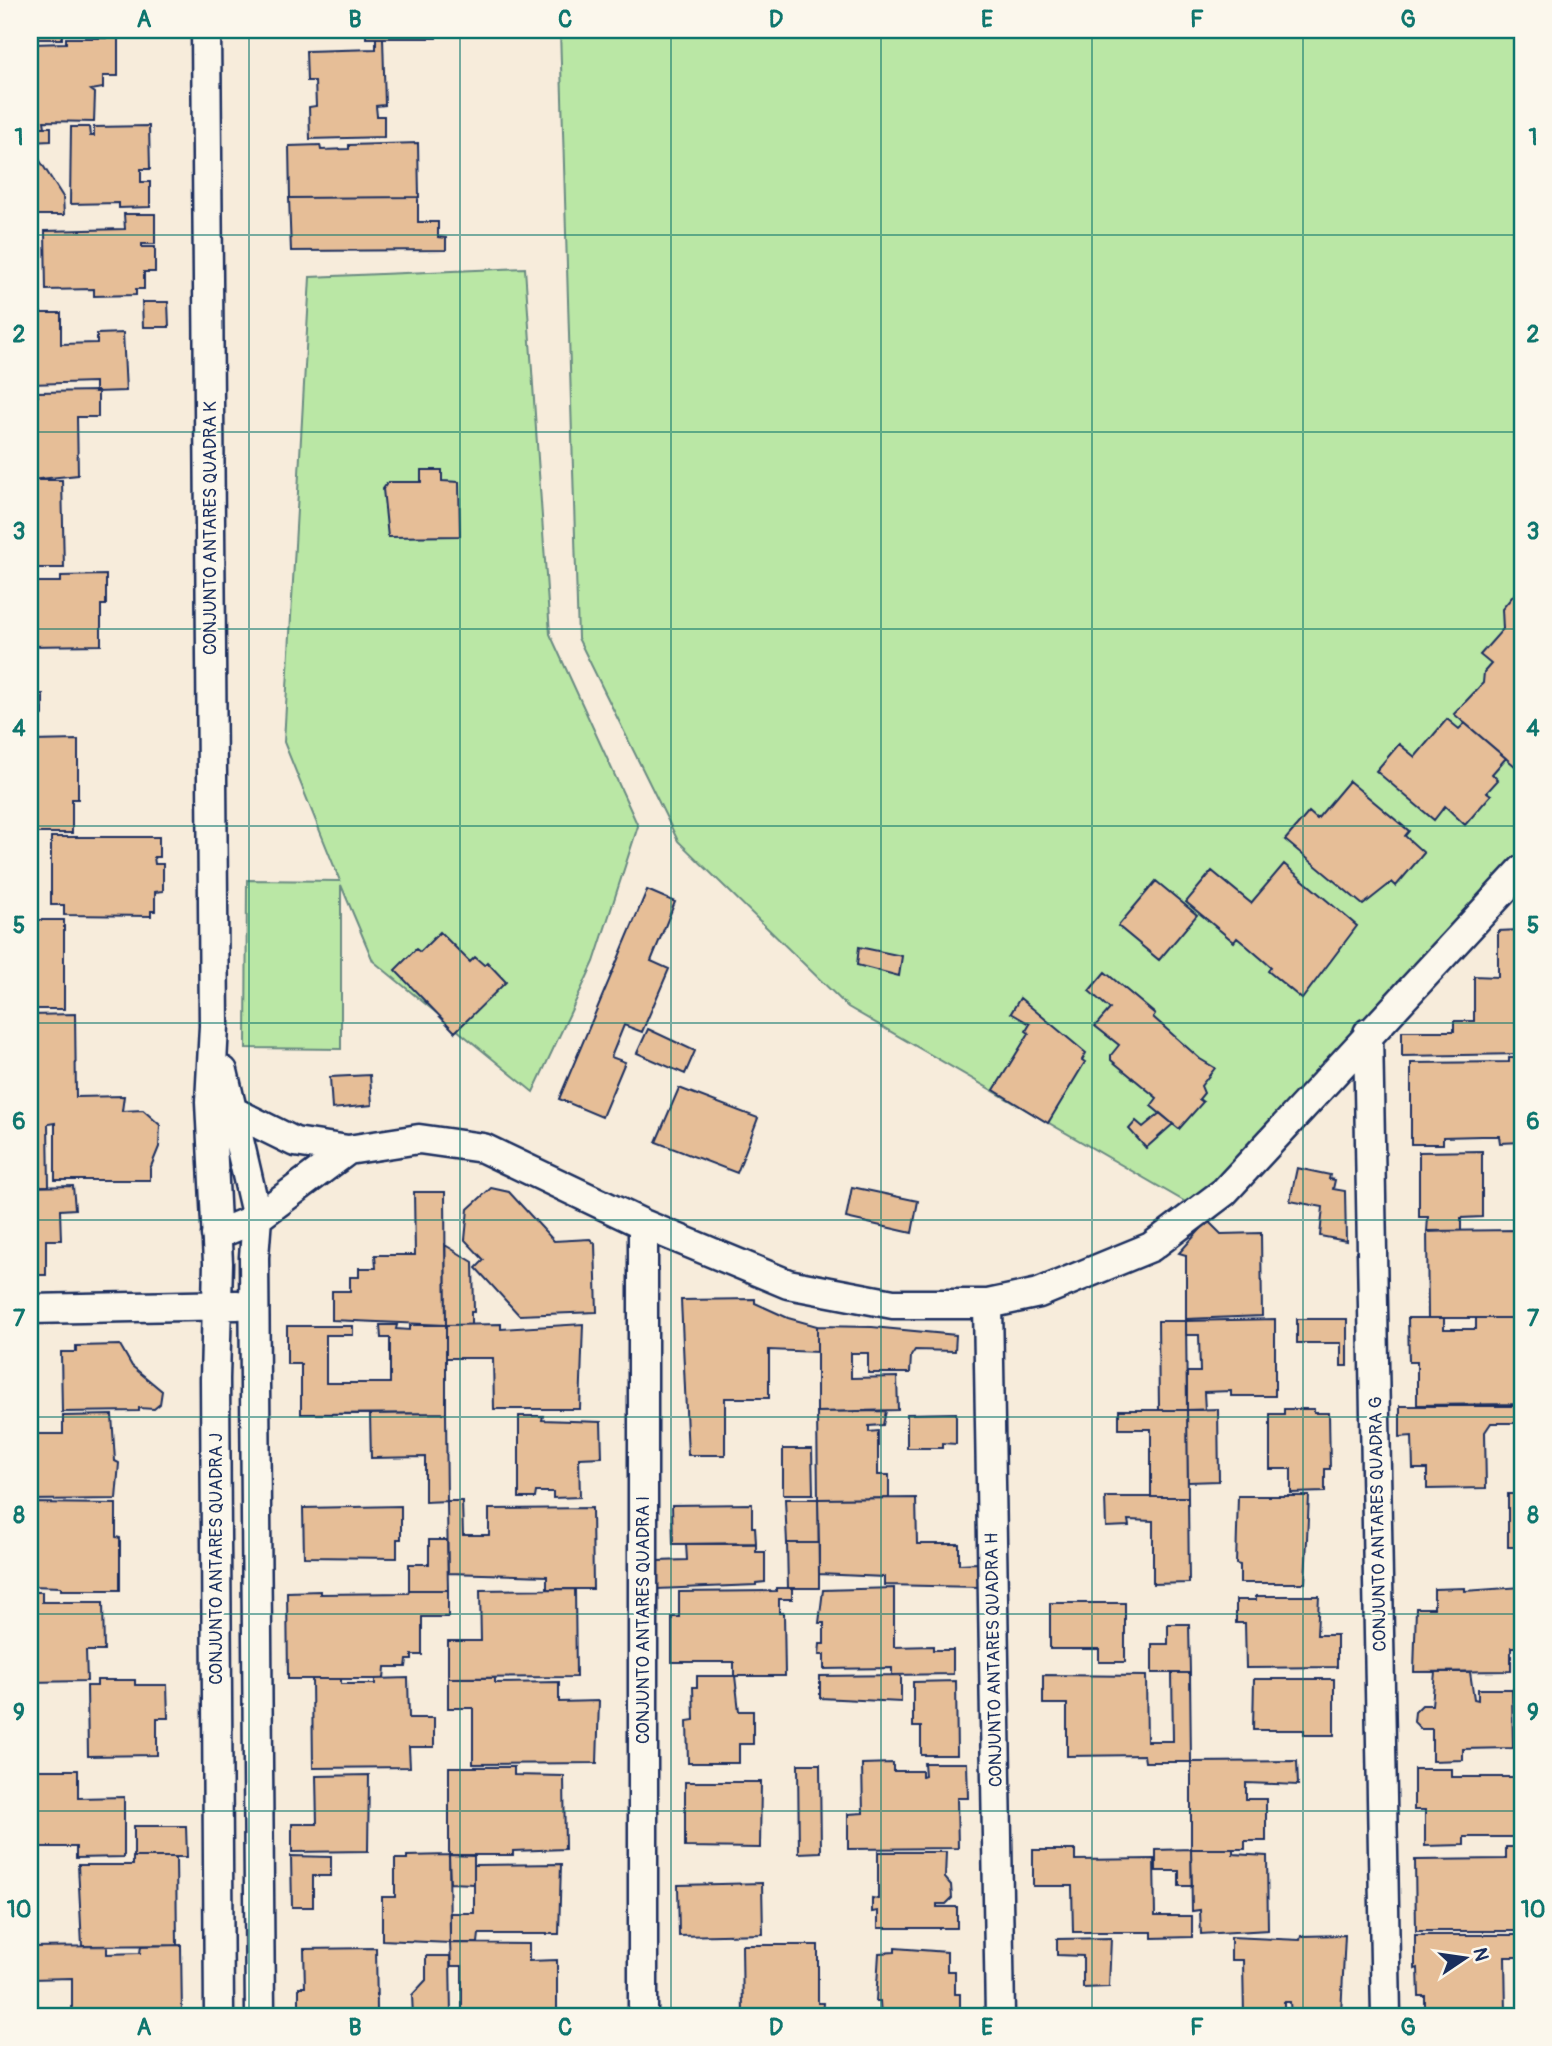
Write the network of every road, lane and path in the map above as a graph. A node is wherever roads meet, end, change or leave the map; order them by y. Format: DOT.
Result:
graph roads {
  1 [pos="206,30"];
  2 [pos="1522,870"];
  3 [pos="1368,1033"];
  4 [pos="220,1105"];
  5 [pos="348,1150"];
  6 [pos="257,1218"];
  7 [pos="643,1224"];
  8 [pos="216,1235"];
  9 [pos="988,1304"];
  10 [pos="218,1305"];
  11 [pos="256,1305"];
  12 [pos="30,1309"];
  13 [pos="219,2016"];
  14 [pos="260,2016"];
  15 [pos="643,2016"];
  16 [pos="1000,2016"];
  17 [pos="1386,2016"];
  1 -- 4 [label="street, CONJUNTO ANTARES QUADRA K"];
  2 -- 3 [label="street"];
  3 -- 9 [label="street"];
  3 -- 17 [label="street, CONJUNTO ANTARES QUADRA G"];
  4 -- 5 [label="street"];
  4 -- 6 [label="street"];
  4 -- 8 [label="street, CONJUNTO ANTARES QUADRA J"];
  5 -- 6 [label="street"];
  5 -- 7 [label="street"];
  6 -- 8 [label="street"];
  6 -- 11 [label="street"];
  7 -- 9 [label="street"];
  7 -- 15 [label="street, CONJUNTO ANTARES QUADRA I"];
  8 -- 10 [label="street, CONJUNTO ANTARES QUADRA J"];
  9 -- 16 [label="street, CONJUNTO ANTARES QUADRA H"];
  10 -- 11 [label="street"];
  10 -- 12 [label="street"];
  10 -- 13 [label="street, CONJUNTO ANTARES QUADRA J"];
  11 -- 14 [label="street"];
}
